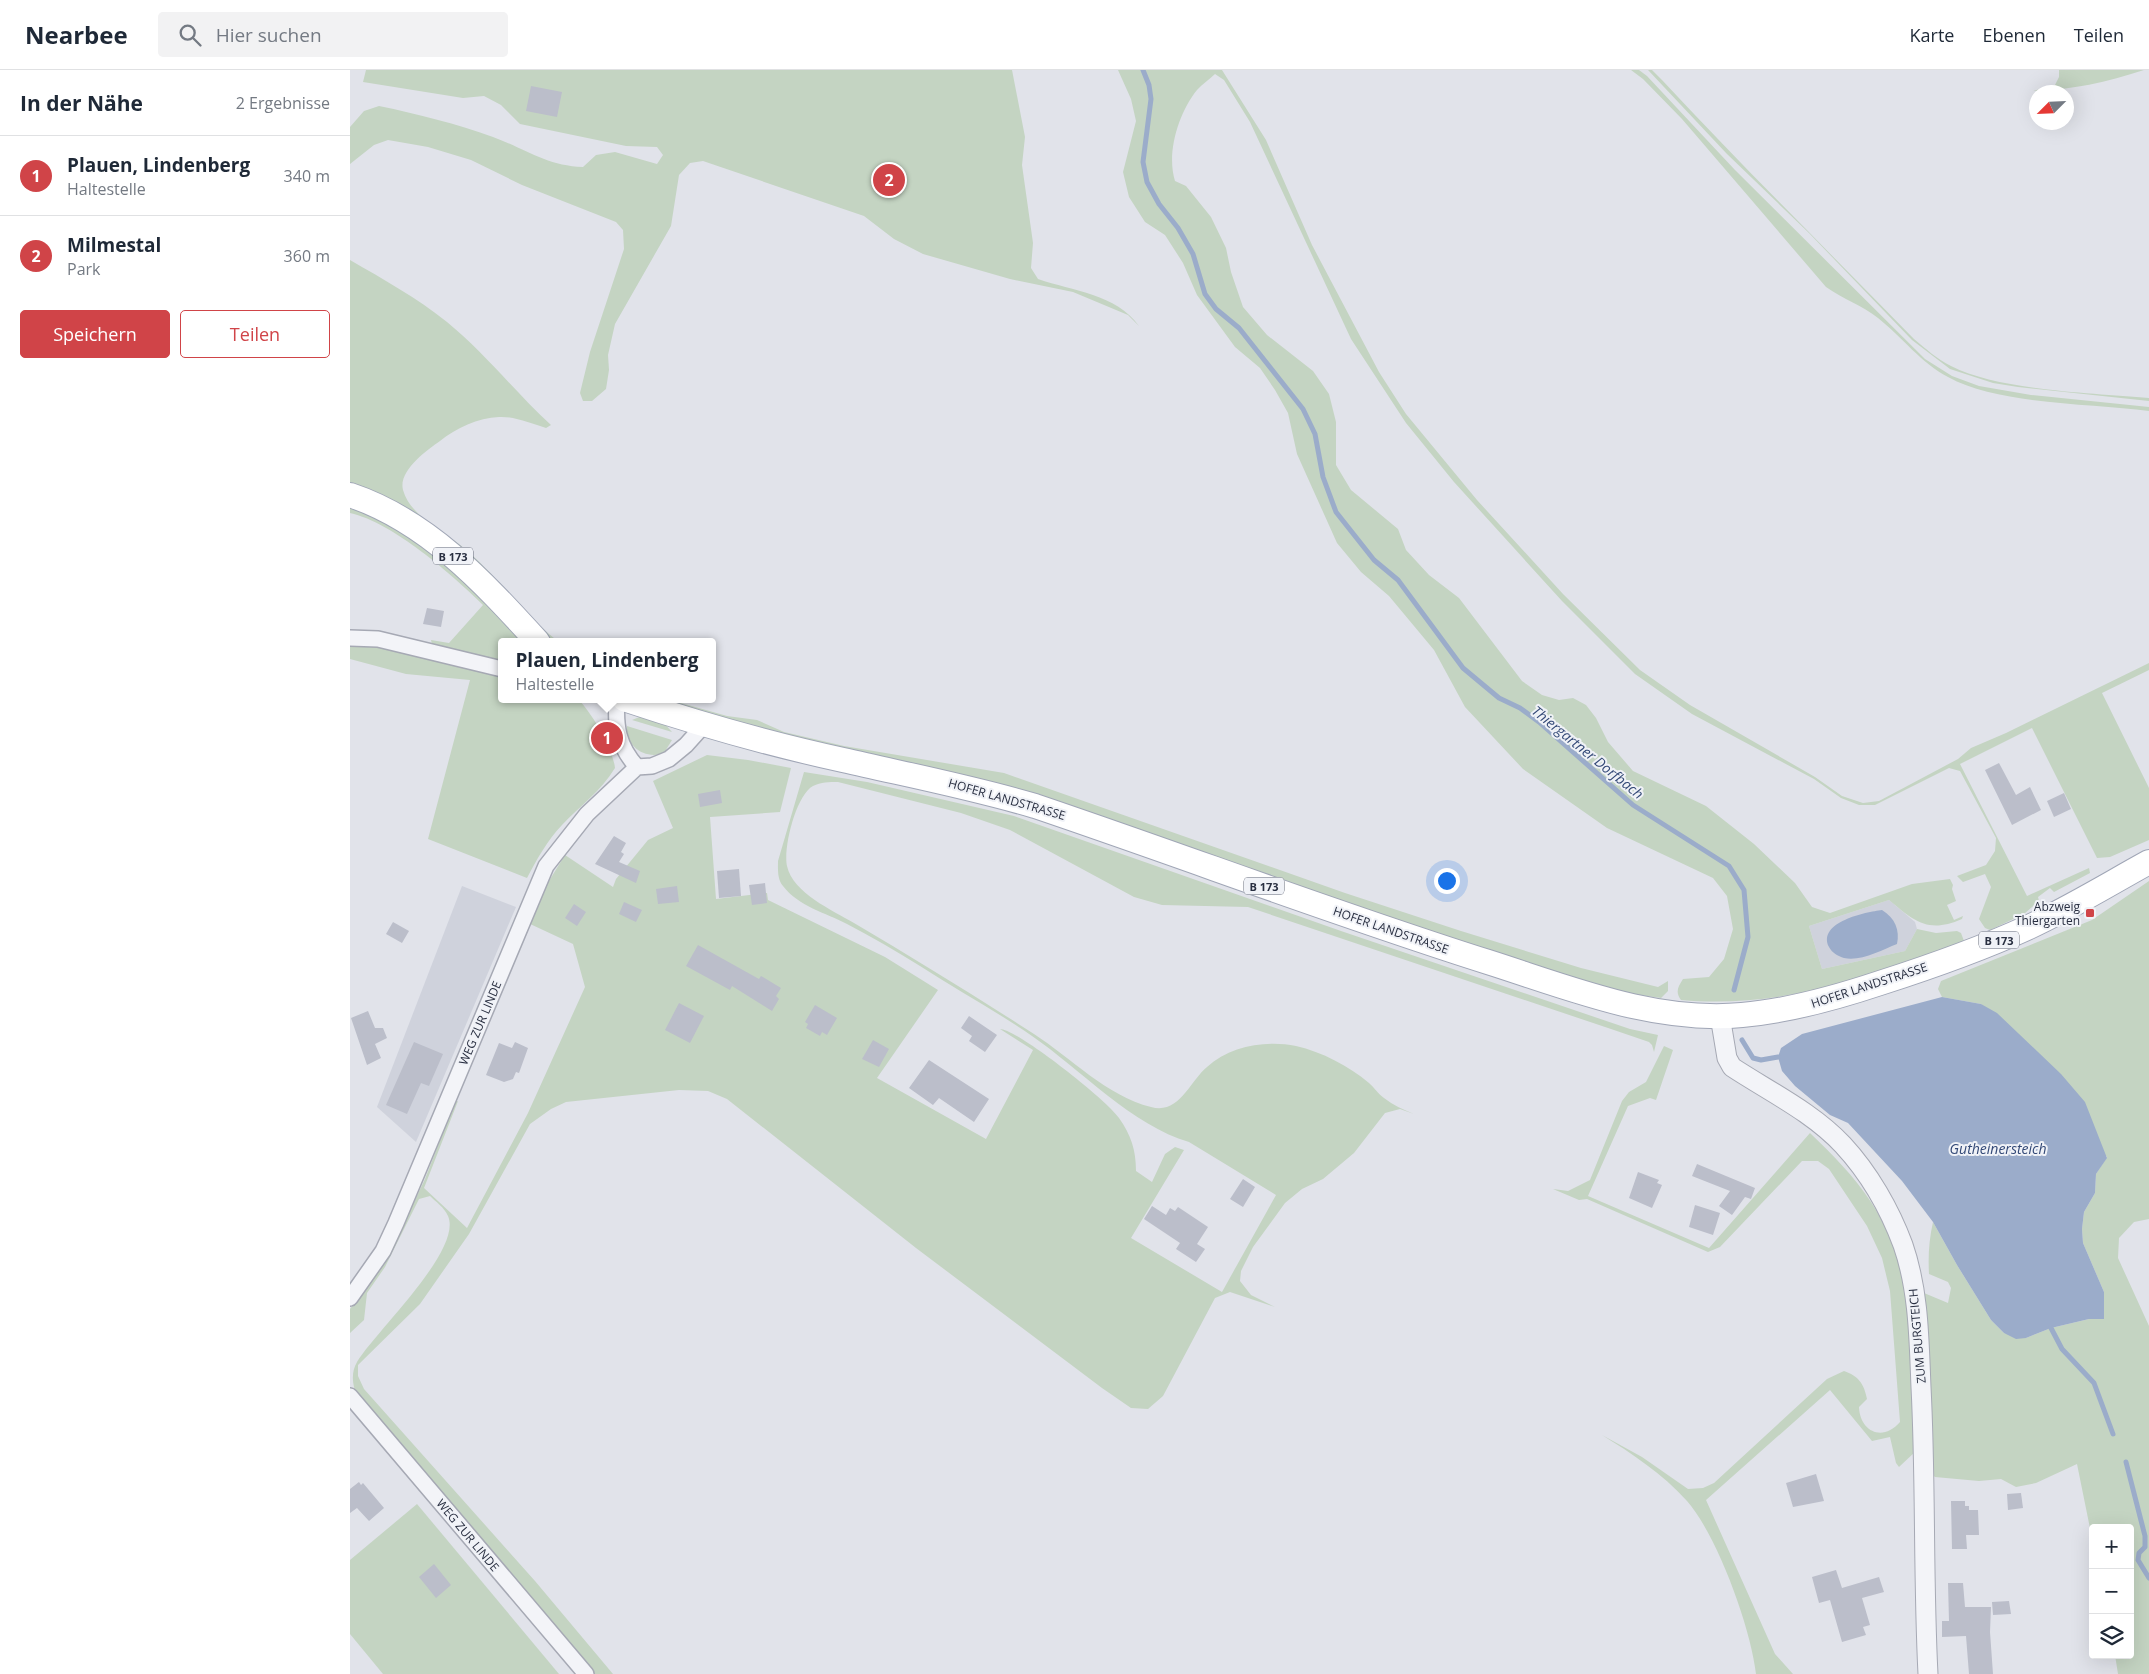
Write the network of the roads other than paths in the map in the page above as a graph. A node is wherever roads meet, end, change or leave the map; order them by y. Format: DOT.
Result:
graph roads {
  1 [pos="350,495"];
  2 [pos="350,638"];
  3 [pos="534,638"];
  4 [pos="498,669"];
  5 [pos="617,703"];
  6 [pos="636,703"];
  7 [pos="704,725"];
  8 [pos="637,767"];
  9 [pos="2149,862"];
  10 [pos="1720,1016"];
  11 [pos="350,1298"];
  12 [pos="350,1396"];
  13 [pos="586,1674"];
  14 [pos="1928,1674"];
  1 -- 3 [label="main road, B 173"];
  2 -- 4 [label="street"];
  5 -- 8 [label="street"];
  6 -- 7 [label="main road, HOFER LANDSTRASSE / B 173"];
  7 -- 8 [label="street"];
  7 -- 10 [label="main road, HOFER LANDSTRASSE / B 173"];
  8 -- 11 [label="street, WEG ZUR LINDE"];
  9 -- 10 [label="main road, HOFER LANDSTRASSE / B 173"];
  10 -- 14 [label="street, ZUM BURGTEICH"];
  12 -- 13 [label="street, WEG ZUR LINDE"];
}
